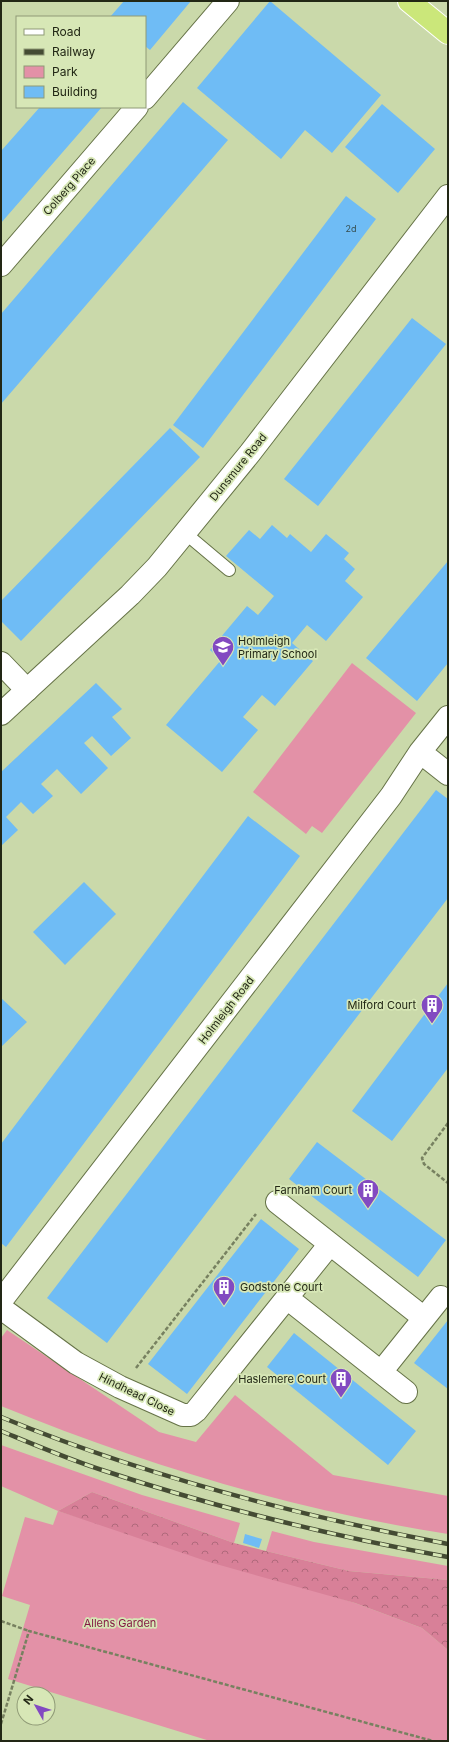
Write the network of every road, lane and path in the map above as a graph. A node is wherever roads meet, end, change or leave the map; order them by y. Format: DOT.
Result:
graph roads {
  1 [pos="228,1"];
  2 [pos="409,1"];
  3 [pos="448,33"];
  4 [pos="146,97"];
  5 [pos="136,108"];
  6 [pos="448,196"];
  7 [pos="1,265"];
  8 [pos="185,533"];
  9 [pos="229,570"];
  10 [pos="1,663"];
  11 [pos="27,690"];
  12 [pos="1,714"];
  13 [pos="448,717"];
  14 [pos="420,752"];
  15 [pos="448,774"];
  16 [pos="448,1123"];
  17 [pos="448,1183"];
  18 [pos="277,1202"];
  19 [pos="330,1244"];
  20 [pos="441,1297"];
  21 [pos="287,1298"];
  22 [pos="1,1301"];
  23 [pos="1,1308"];
  24 [pos="424,1318"];
  25 [pos="380,1372"];
  26 [pos="120,1387"];
  27 [pos="406,1392"];
  28 [pos="1,1621"];
  29 [pos="29,1631"];
  30 [pos="1,1724"];
  31 [pos="433,1741"];
  1 -- 4 [label="street"];
  2 -- 3 [label="highway"];
  5 -- 7 [label="street, Colberg Place"];
  6 -- 8 [label="street, Dunsmure Road"];
  8 -- 9 [label="lane"];
  8 -- 11 [label="street, Dunsmure Road"];
  10 -- 11 [label="street"];
  11 -- 12 [label="street, Dunsmure Road"];
  13 -- 14 [label="street, Holmleigh Road"];
  14 -- 15 [label="street"];
  14 -- 22 [label="street, Holmleigh Road"];
  16 -- 17 [label="path"];
  18 -- 19 [label="street"];
  18 -- 26 [label="path"];
  19 -- 21 [label="street, Hindhead Close"];
  19 -- 24 [label="street"];
  20 -- 24 [label="street"];
  21 -- 25 [label="street"];
  21 -- 26 [label="street, Hindhead Close"];
  23 -- 26 [label="street, Hindhead Close"];
  24 -- 25 [label="street"];
  25 -- 27 [label="street"];
  28 -- 29 [label="path"];
  29 -- 30 [label="path"];
  29 -- 31 [label="path"];
}
